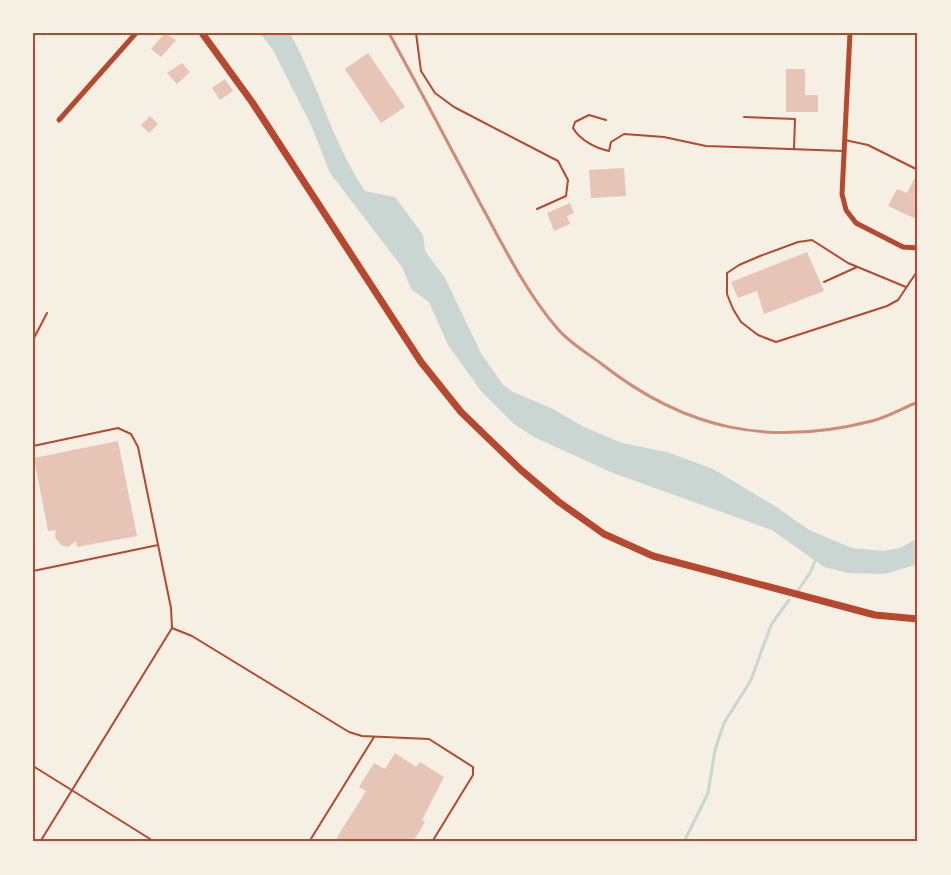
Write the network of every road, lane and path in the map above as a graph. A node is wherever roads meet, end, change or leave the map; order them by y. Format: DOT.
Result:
graph roads {
  1 [pos="136,33"];
  2 [pos="202,33"];
  3 [pos="416,33"];
  4 [pos="849,33"];
  5 [pos="744,117"];
  6 [pos="59,120"];
  7 [pos="606,120"];
  8 [pos="845,140"];
  9 [pos="794,149"];
  10 [pos="844,152"];
  11 [pos="918,170"];
  12 [pos="537,208"];
  13 [pos="918,248"];
  14 [pos="856,267"];
  15 [pos="918,270"];
  16 [pos="824,282"];
  17 [pos="906,287"];
  18 [pos="47,313"];
  19 [pos="33,340"];
  20 [pos="33,446"];
  21 [pos="158,545"];
  22 [pos="33,571"];
  23 [pos="918,619"];
  24 [pos="172,628"];
  25 [pos="374,737"];
  26 [pos="33,766"];
  27 [pos="72,791"];
  28 [pos="40,842"];
  29 [pos="155,842"];
  30 [pos="309,842"];
  31 [pos="432,842"];
  1 -- 6 [label="street"];
  2 -- 23 [label="street"];
  3 -- 12 [label="lane"];
  4 -- 8 [label="street"];
  5 -- 9 [label="lane"];
  7 -- 9 [label="lane"];
  8 -- 10 [label="street"];
  8 -- 11 [label="lane"];
  9 -- 10 [label="lane"];
  10 -- 13 [label="street"];
  14 -- 16 [label="lane"];
  14 -- 17 [label="lane"];
  14 -- 17 [label="lane"];
  15 -- 17 [label="lane"];
  18 -- 19 [label="lane"];
  20 -- 21 [label="lane"];
  21 -- 22 [label="lane"];
  21 -- 24 [label="lane"];
  24 -- 25 [label="lane"];
  24 -- 27 [label="lane"];
  25 -- 30 [label="lane"];
  25 -- 31 [label="lane"];
  26 -- 27 [label="lane"];
  27 -- 28 [label="lane"];
  27 -- 29 [label="lane"];
}
